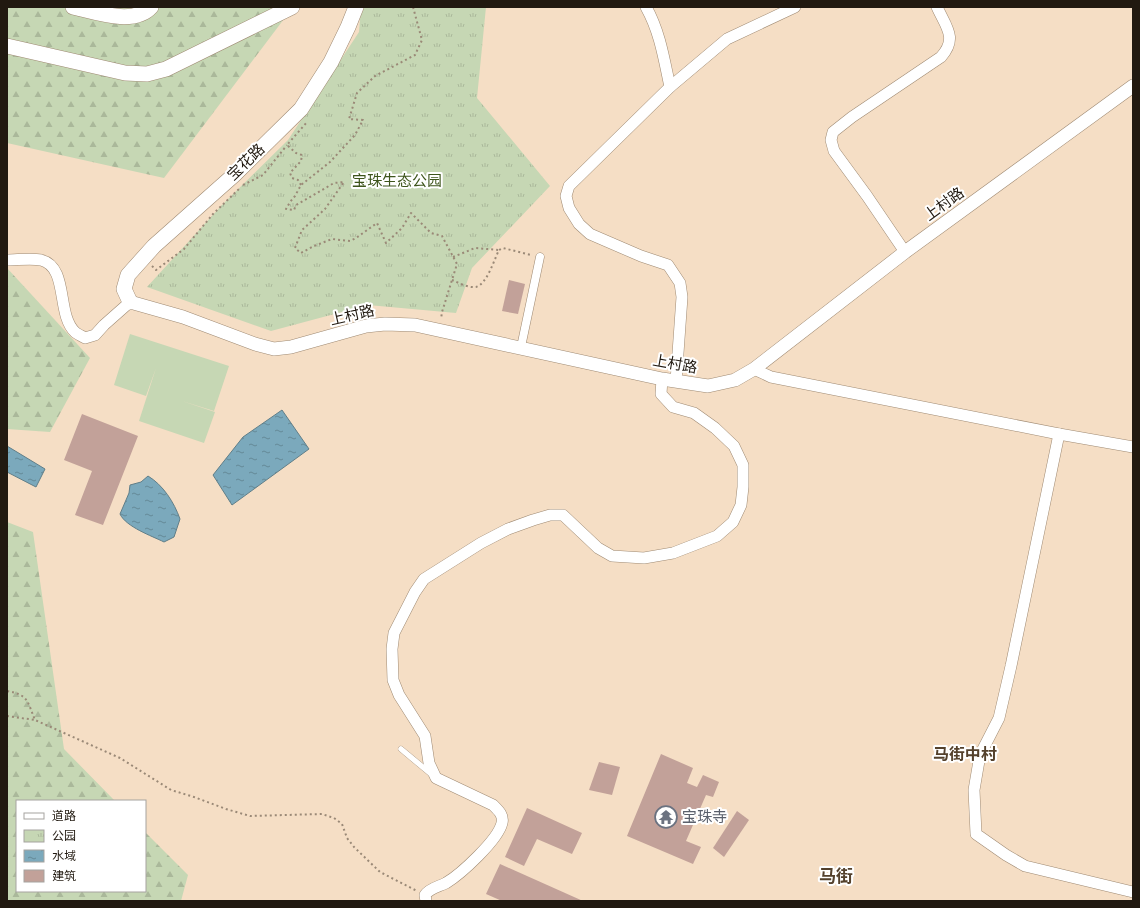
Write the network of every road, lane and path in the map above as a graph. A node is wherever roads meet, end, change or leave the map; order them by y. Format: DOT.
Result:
graph roads {
  1 [pos="73,7"];
  2 [pos="151,7"];
  3 [pos="292,7"];
  4 [pos="356,7"];
  5 [pos="364,7"];
  6 [pos="413,7"];
  7 [pos="646,7"];
  8 [pos="795,7"];
  9 [pos="937,7"];
  10 [pos="348,27"];
  11 [pos="7,46"];
  12 [pos="1133,86"];
  13 [pos="670,88"];
  14 [pos="311,117"];
  15 [pos="288,145"];
  16 [pos="301,185"];
  17 [pos="499,250"];
  18 [pos="905,252"];
  19 [pos="144,257"];
  20 [pos="454,257"];
  21 [pos="540,257"];
  22 [pos="7,260"];
  23 [pos="452,280"];
  24 [pos="130,302"];
  25 [pos="439,330"];
  26 [pos="521,347"];
  27 [pos="754,369"];
  28 [pos="662,379"];
  29 [pos="676,381"];
  30 [pos="1059,434"];
  31 [pos="1133,447"];
  32 [pos="7,691"];
  33 [pos="7,716"];
  34 [pos="35,720"];
  35 [pos="401,749"];
  36 [pos="436,778"];
  37 [pos="1133,892"];
  38 [pos="426,898"];
  1 -- 2 [label="main road"];
  3 -- 11 [label="main road"];
  4 -- 10 [label="main road, 宝花路"];
  5 -- 10 [label="street"];
  6 -- 16 [label="path"];
  7 -- 13 [label="street"];
  8 -- 13 [label="street"];
  9 -- 18 [label="street"];
  10 -- 19 [label="main road, 宝花路"];
  12 -- 18 [label="street, 上村路"];
  13 -- 29 [label="street"];
  14 -- 15 [label="path"];
  15 -- 16 [label="path"];
  15 -- 19 [label="path"];
  16 -- 20 [label="path"];
  17 -- 20 [label="path"];
  17 -- 21 [label="path"];
  17 -- 23 [label="path"];
  18 -- 27 [label="street, 上村路"];
  19 -- 24 [label="main road, 宝花路"];
  20 -- 23 [label="path"];
  21 -- 26 [label="street"];
  22 -- 24 [label="street"];
  23 -- 25 [label="path"];
  24 -- 25 [label="street, 上村路"];
  25 -- 26 [label="street, 上村路"];
  26 -- 28 [label="street, 上村路"];
  27 -- 29 [label="street, 上村路"];
  27 -- 30 [label="street"];
  28 -- 29 [label="street, 上村路"];
  28 -- 36 [label="street"];
  30 -- 31 [label="street"];
  30 -- 37 [label="street"];
  32 -- 34 [label="path"];
  33 -- 34 [label="path"];
  34 -- 38 [label="path"];
  35 -- 36 [label="lane"];
  36 -- 38 [label="street"];
}
